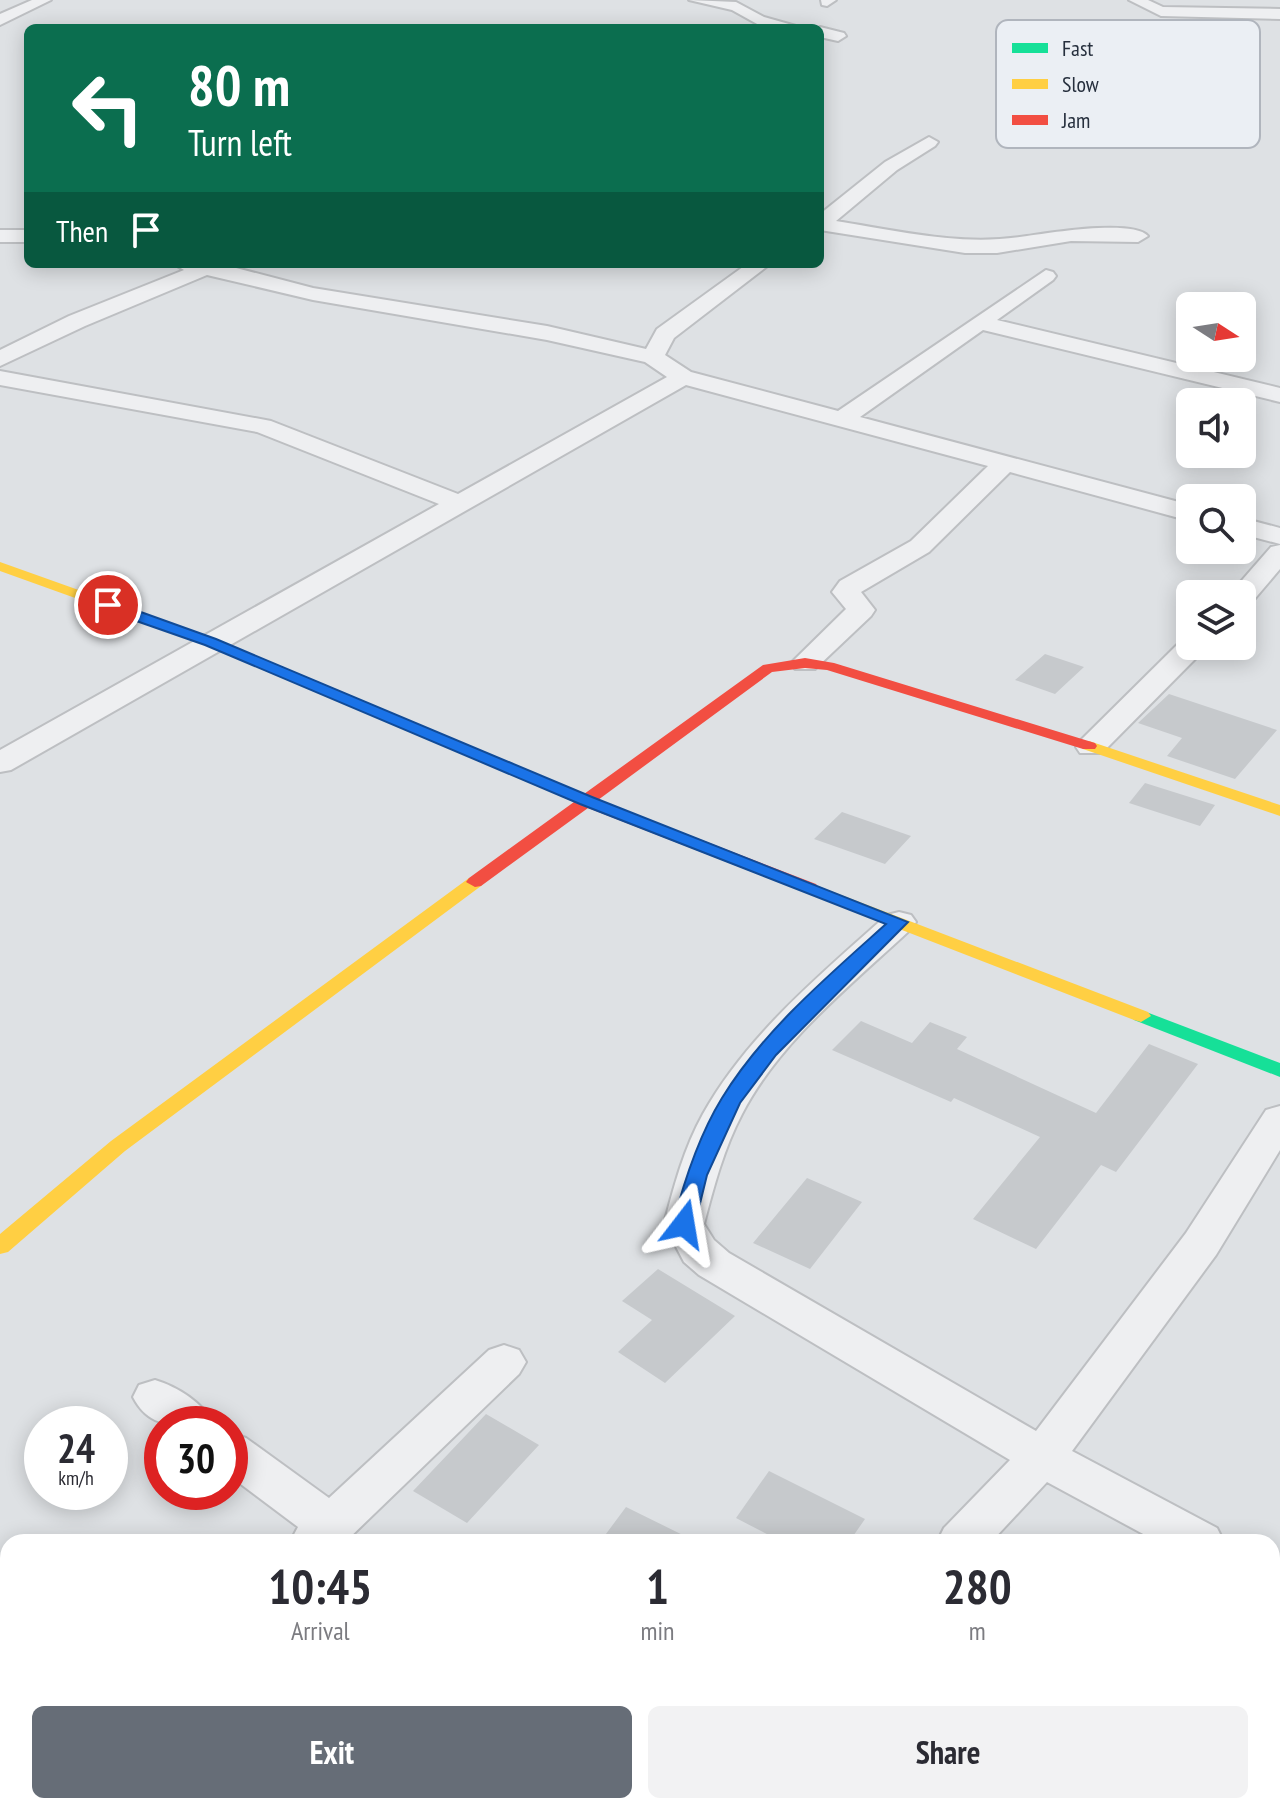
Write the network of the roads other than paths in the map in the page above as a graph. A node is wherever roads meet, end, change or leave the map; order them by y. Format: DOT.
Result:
graph roads {
  1 [pos="44,0"];
  2 [pos="696,0"];
  3 [pos="1136,0"];
  4 [pos="1280,14"];
  5 [pos="0,20"];
  6 [pos="777,24"];
  7 [pos="824,33"];
  8 [pos="838,36"];
  9 [pos="929,142"];
  10 [pos="824,221"];
  11 [pos="824,225"];
  12 [pos="0,236"];
  13 [pos="24,236"];
  14 [pos="1138,236"];
  15 [pos="196,268"];
  16 [pos="209,268"];
  17 [pos="755,268"];
  18 [pos="1046,276"];
  19 [pos="981,323"];
  20 [pos="653,357"];
  21 [pos="0,359"];
  22 [pos="683,377"];
  23 [pos="0,378"];
  24 [pos="1280,395"];
  25 [pos="842,419"];
  26 [pos="1007,461"];
  27 [pos="458,503"];
  28 [pos="1176,509"];
  29 [pos="1256,530"];
  30 [pos="1280,536"];
  31 [pos="1280,553"];
  32 [pos="0,566"];
  33 [pos="1256,580"];
  34 [pos="211,642"];
  35 [pos="1178,660"];
  36 [pos="805,663"];
  37 [pos="1091,747"];
  38 [pos="0,763"];
  39 [pos="586,801"];
  40 [pos="1280,811"];
  41 [pos="899,922"];
  42 [pos="1280,1070"];
  43 [pos="1280,1119"];
  44 [pos="0,1246"];
  45 [pos="504,1362"];
  46 [pos="155,1397"];
  47 [pos="167,1406"];
  48 [pos="1042,1457"];
  49 [pos="248,1467"];
  50 [pos="322,1533"];
  51 [pos="969,1534"];
  52 [pos="1185,1534"];
  1 -- 5 [label="street"];
  2 -- 6 [label="street"];
  3 -- 4 [label="street"];
  7 -- 8 [label="street"];
  9 -- 10 [label="street"];
  11 -- 14 [label="street"];
  12 -- 13 [label="street"];
  15 -- 21 [label="street"];
  16 -- 20 [label="street"];
  17 -- 20 [label="street"];
  18 -- 19 [label="street"];
  19 -- 24 [label="street"];
  19 -- 25 [label="street"];
  20 -- 22 [label="street"];
  22 -- 25 [label="street"];
  22 -- 27 [label="street"];
  23 -- 27 [label="street"];
  25 -- 26 [label="street"];
  26 -- 28 [label="street"];
  26 -- 36 [label="street"];
  27 -- 34 [label="street"];
  29 -- 30 [label="street"];
  31 -- 33 [label="street"];
  32 -- 34 [label="street"];
  34 -- 38 [label="street"];
  34 -- 39 [label="street"];
  35 -- 37 [label="street"];
  36 -- 37 [label="street"];
  36 -- 39 [label="street"];
  37 -- 40 [label="street"];
  39 -- 41 [label="street"];
  39 -- 44 [label="street"];
  41 -- 42 [label="street"];
  41 -- 48 [label="street"];
  43 -- 48 [label="street"];
  45 -- 50 [label="street"];
  46 -- 47 [label="street"];
  48 -- 51 [label="street"];
  48 -- 52 [label="street"];
  49 -- 50 [label="street"];
}
